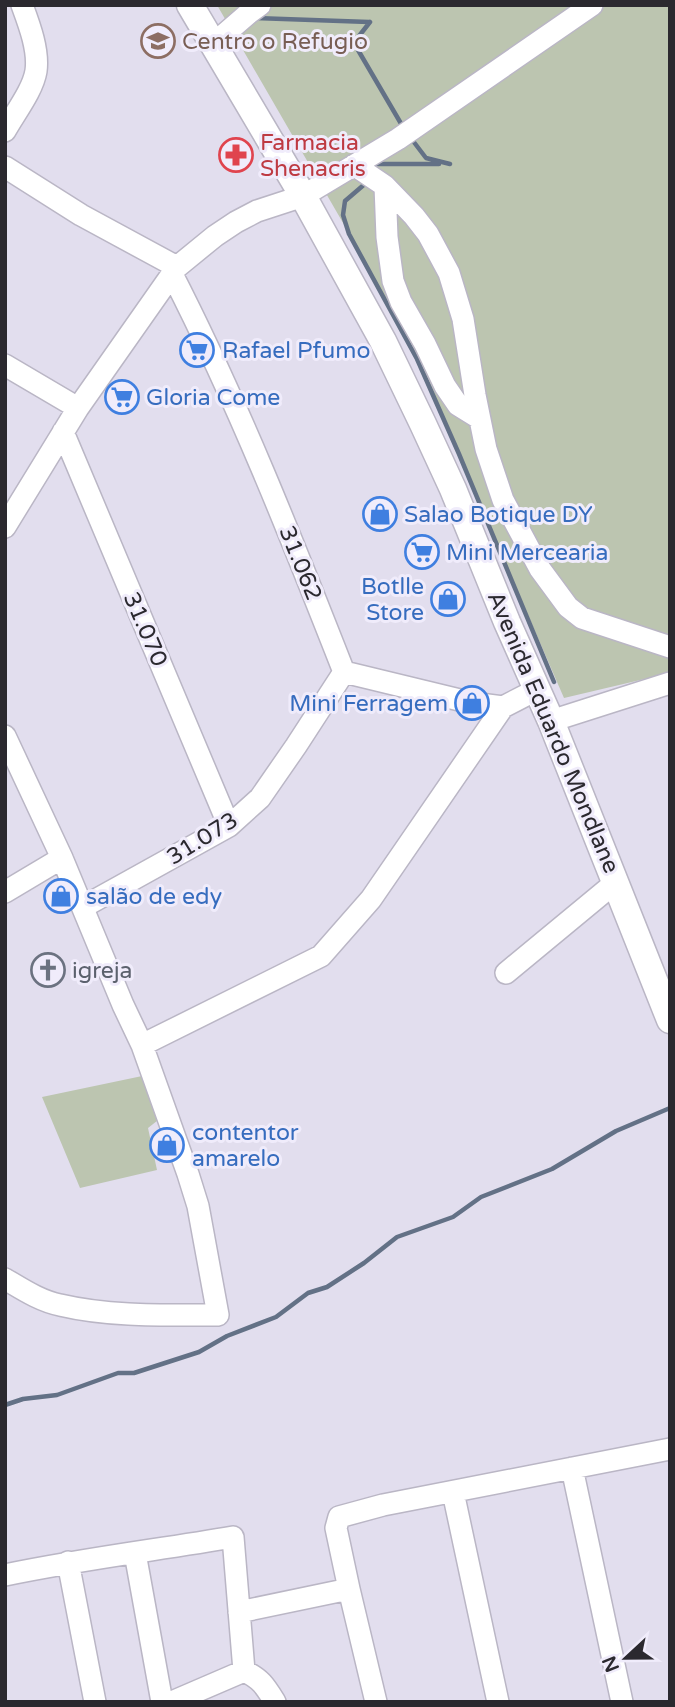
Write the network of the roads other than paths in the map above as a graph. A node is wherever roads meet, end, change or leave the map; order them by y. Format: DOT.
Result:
graph roads {
  1 [pos="22,5"];
  2 [pos="190,5"];
  3 [pos="260,5"];
  4 [pos="592,5"];
  5 [pos="212,45"];
  6 [pos="5,131"];
  7 [pos="354,165"];
  8 [pos="5,167"];
  9 [pos="385,186"];
  10 [pos="303,196"];
  11 [pos="175,270"];
  12 [pos="5,365"];
  13 [pos="78,408"];
  14 [pos="479,418"];
  15 [pos="63,432"];
  16 [pos="5,527"];
  17 [pos="670,647"];
  18 [pos="344,672"];
  19 [pos="670,683"];
  20 [pos="537,690"];
  21 [pos="503,707"];
  22 [pos="551,721"];
  23 [pos="5,736"];
  24 [pos="229,826"];
  25 [pos="62,858"];
  26 [pos="616,882"];
  27 [pos="5,892"];
  28 [pos="83,907"];
  29 [pos="506,973"];
  30 [pos="670,1020"];
  31 [pos="142,1045"];
  32 [pos="5,1279"];
  33 [pos="670,1449"];
  34 [pos="572,1468"];
  35 [pos="453,1492"];
  36 [pos="135,1553"];
  37 [pos="68,1562"];
  38 [pos="5,1574"];
  39 [pos="349,1589"];
  40 [pos="239,1612"];
  41 [pos="244,1671"];
  42 [pos="95,1702"];
  43 [pos="162,1702"];
  44 [pos="172,1702"];
  45 [pos="275,1702"];
  46 [pos="376,1702"];
  47 [pos="498,1702"];
  48 [pos="622,1702"];
  1 -- 6 [label="street"];
  2 -- 5 [label="main road, Avenida Eduardo Mondlane"];
  3 -- 5 [label="street"];
  4 -- 7 [label="street"];
  5 -- 10 [label="main road, Avenida Eduardo Mondlane"];
  7 -- 9 [label="street"];
  7 -- 10 [label="street"];
  8 -- 11 [label="street"];
  9 -- 14 [label="street"];
  9 -- 14 [label="street"];
  10 -- 11 [label="street"];
  10 -- 20 [label="main road, Avenida Eduardo Mondlane"];
  11 -- 13 [label="street"];
  11 -- 18 [label="street, 31.062"];
  12 -- 13 [label="street"];
  13 -- 15 [label="street"];
  14 -- 17 [label="street"];
  15 -- 16 [label="street"];
  15 -- 24 [label="street, 31.070"];
  18 -- 21 [label="street"];
  18 -- 24 [label="street, 31.073"];
  19 -- 22 [label="street"];
  20 -- 21 [label="street"];
  20 -- 22 [label="main road, Avenida Eduardo Mondlane"];
  21 -- 31 [label="street"];
  22 -- 26 [label="main road, Avenida Eduardo Mondlane"];
  23 -- 25 [label="street"];
  24 -- 28 [label="street, 31.073"];
  25 -- 27 [label="street"];
  25 -- 28 [label="street"];
  26 -- 29 [label="street"];
  26 -- 30 [label="main road, Avenida Eduardo Mondlane"];
  28 -- 31 [label="street"];
  31 -- 32 [label="street"];
  33 -- 34 [label="street"];
  34 -- 35 [label="street"];
  34 -- 48 [label="street"];
  35 -- 39 [label="street"];
  35 -- 47 [label="street"];
  36 -- 37 [label="street"];
  36 -- 40 [label="street"];
  36 -- 43 [label="street"];
  37 -- 38 [label="street"];
  37 -- 42 [label="street"];
  39 -- 40 [label="street"];
  39 -- 46 [label="street"];
  40 -- 41 [label="street"];
  41 -- 44 [label="street"];
  41 -- 45 [label="street"];
}
